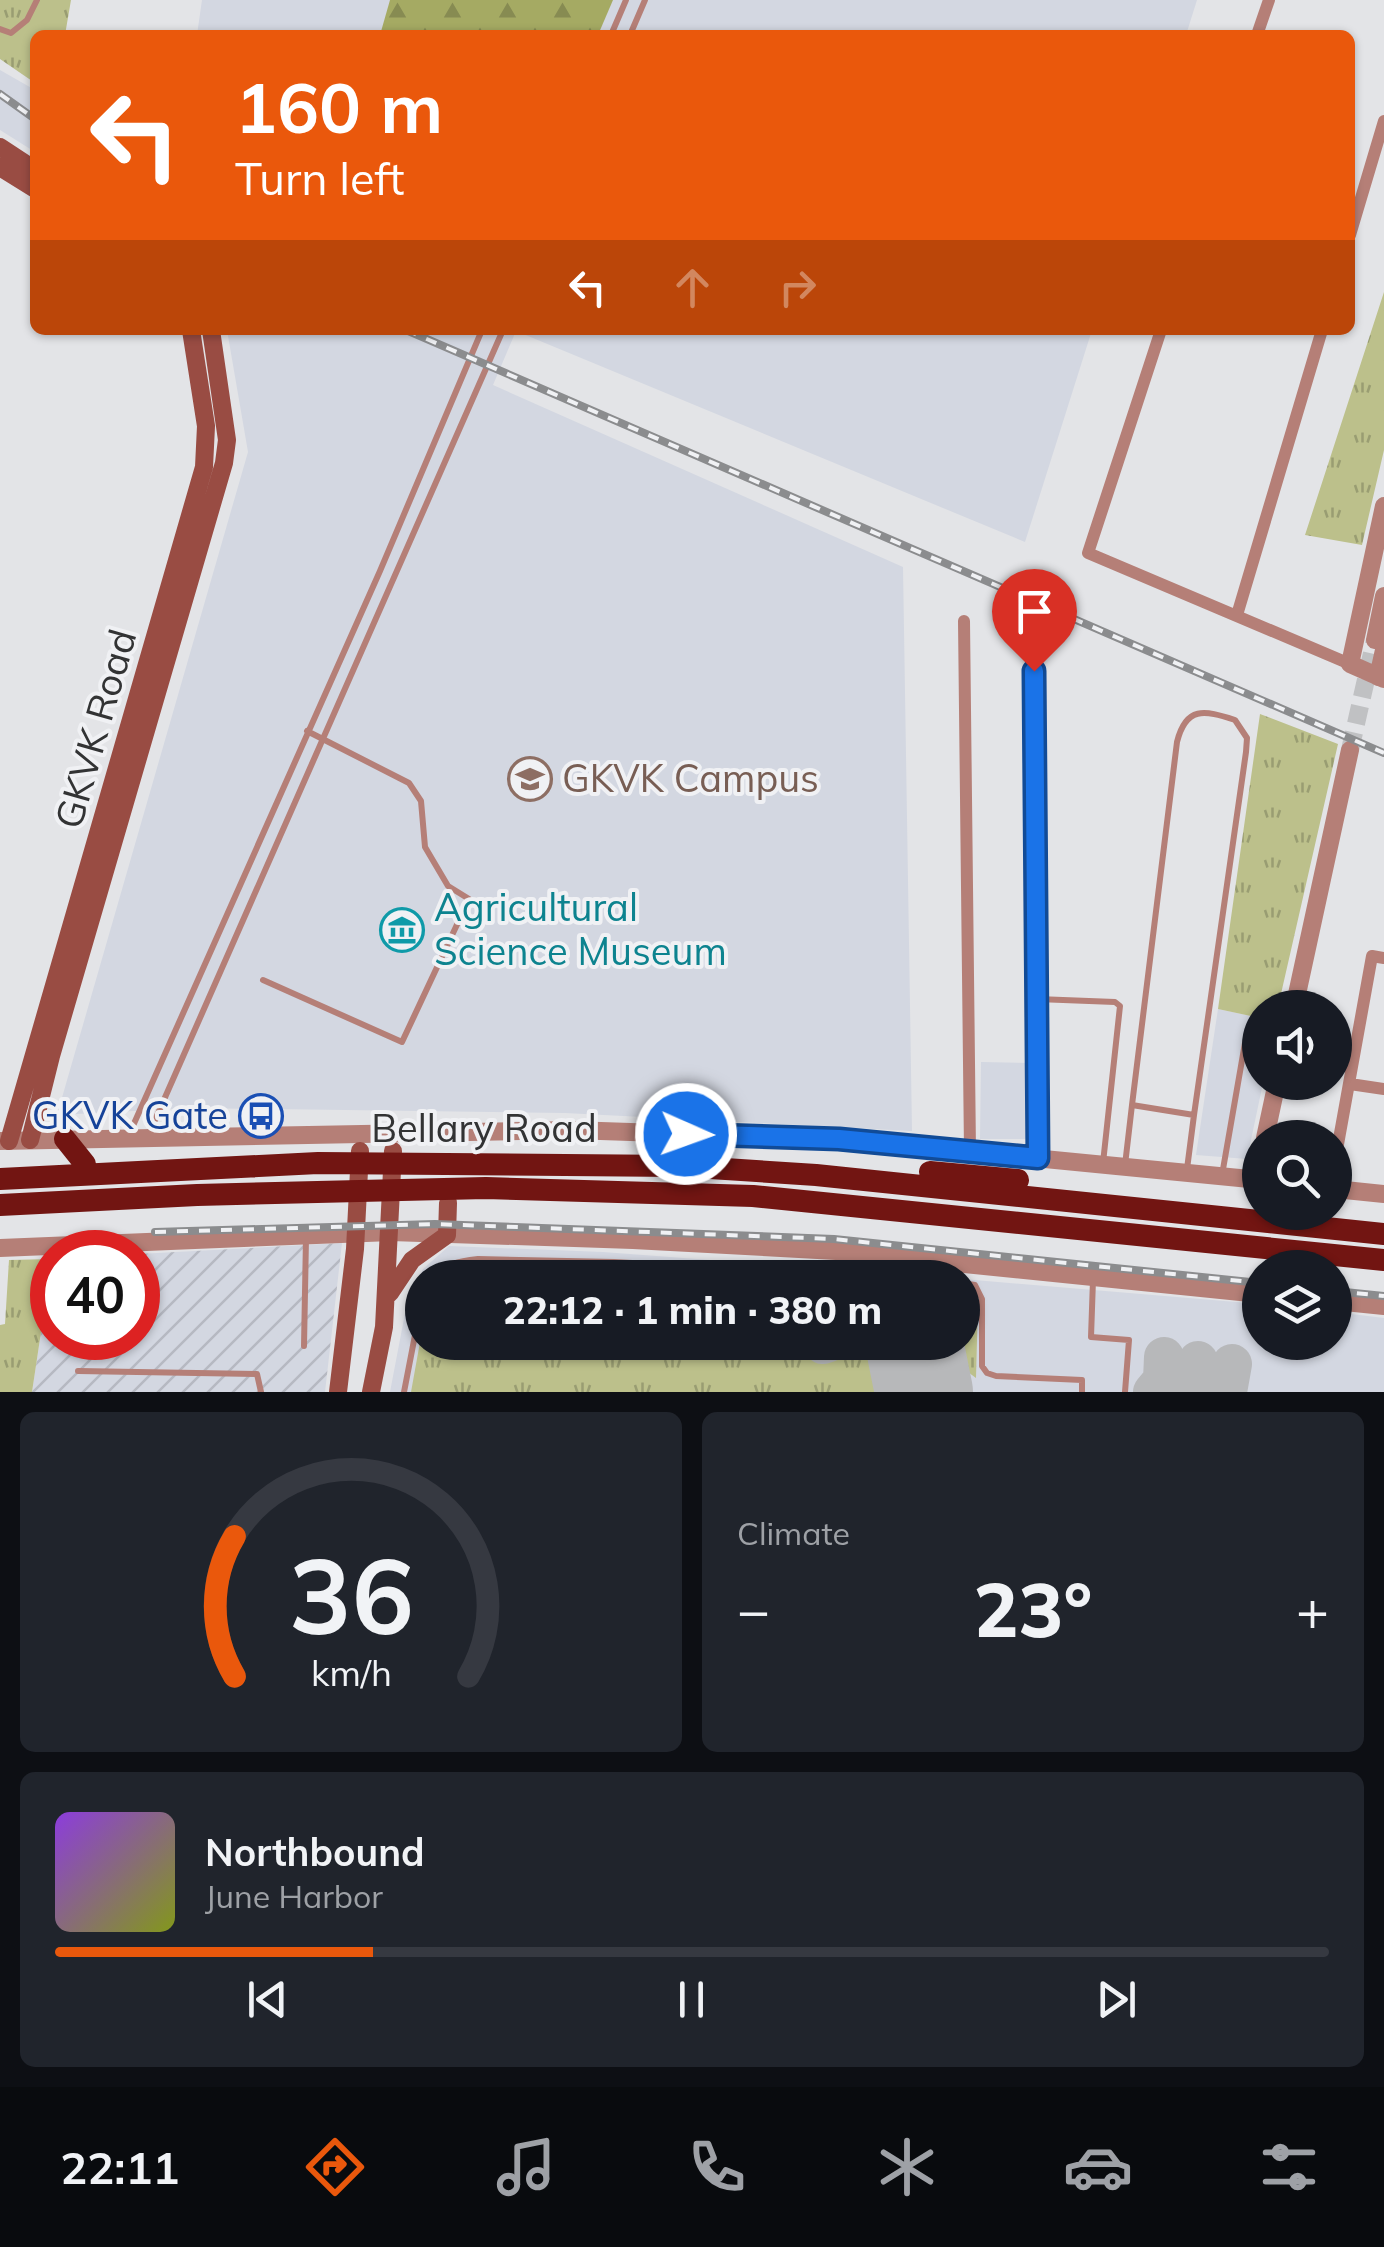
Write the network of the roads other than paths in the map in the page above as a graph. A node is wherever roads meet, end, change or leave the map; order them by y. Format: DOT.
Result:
graph roads {
  1 [pos="37,0"];
  2 [pos="626,0"];
  3 [pos="645,0"];
  4 [pos="1269,0"];
  5 [pos="0,29"];
  6 [pos="612,30"];
  7 [pos="632,30"];
  8 [pos="1259,30"];
  9 [pos="1384,121"];
  10 [pos="0,148"];
  11 [pos="0,167"];
  12 [pos="30,167"];
  13 [pos="30,186"];
  14 [pos="1355,218"];
  15 [pos="193,335"];
  16 [pos="212,335"];
  17 [pos="480,335"];
  18 [pos="501,335"];
  19 [pos="1159,335"];
  20 [pos="1321,335"];
  21 [pos="1384,506"];
  22 [pos="1384,596"];
  23 [pos="1237,614"];
  24 [pos="964,621"];
  25 [pos="1379,645"];
  26 [pos="1350,664"];
  27 [pos="1034,671"];
  28 [pos="1381,678"];
  29 [pos="307,732"];
  30 [pos="320,739"];
  31 [pos="1350,750"];
  32 [pos="1384,958"];
  33 [pos="264,980"];
  34 [pos="1298,990"];
  35 [pos="1037,999"];
  36 [pos="1242,1060"];
  37 [pos="1352,1072"];
  38 [pos="1352,1084"];
  39 [pos="1384,1089"];
  40 [pos="1132,1105"];
  41 [pos="1194,1115"];
  42 [pos="148,1137"];
  43 [pos="127,1138"];
  44 [pos="66,1139"];
  45 [pos="30,1140"];
  46 [pos="5,1141"];
  47 [pos="360,1142"];
  48 [pos="393,1142"];
  49 [pos="970,1151"];
  50 [pos="1038,1158"];
  51 [pos="86,1164"];
  52 [pos="1103,1164"];
  53 [pos="1125,1166"];
  54 [pos="0,1168"];
  55 [pos="1186,1172"];
  56 [pos="1222,1176"];
  57 [pos="1242,1178"];
  58 [pos="0,1179"];
  59 [pos="1352,1191"];
  60 [pos="1384,1194"];
  61 [pos="356,1203"];
  62 [pos="392,1203"];
  63 [pos="448,1203"];
  64 [pos="0,1205"];
  65 [pos="1242,1205"];
  66 [pos="1352,1216"];
  67 [pos="0,1219"];
  68 [pos="1384,1220"];
  69 [pos="391,1232"];
  70 [pos="355,1233"];
  71 [pos="1384,1234"];
  72 [pos="446,1235"];
  73 [pos="306,1237"];
  74 [pos="0,1248"];
  75 [pos="1242,1259"];
  76 [pos="471,1260"];
  77 [pos="530,1260"];
  78 [pos="1384,1260"];
  79 [pos="1352,1271"];
  80 [pos="1384,1274"];
  81 [pos="1093,1279"];
  82 [pos="1242,1292"];
  83 [pos="980,1295"];
  84 [pos="386,1299"];
  85 [pos="1352,1303"];
  86 [pos="1384,1306"];
  87 [pos="304,1346"];
  88 [pos="410,1360"];
  89 [pos="78,1371"];
  90 [pos="261,1392"];
  91 [pos="338,1392"];
  92 [pos="371,1392"];
  93 [pos="404,1392"];
  94 [pos="1082,1392"];
  95 [pos="1124,1392"];
  1 -- 5 [label="lane"];
  2 -- 6 [label="lane"];
  3 -- 7 [label="lane"];
  4 -- 8 [label="street"];
  9 -- 14 [label="street"];
  10 -- 12 [label="main road"];
  11 -- 13 [label="main road"];
  15 -- 46 [label="main road, GKVK Road"];
  16 -- 45 [label="main road, GKVK Road"];
  17 -- 29 [label="lane"];
  18 -- 30 [label="lane"];
  19 -- 23 [label="street"];
  20 -- 23 [label="street"];
  21 -- 26 [label="street"];
  22 -- 25 [label="street"];
  23 -- 26 [label="street"];
  24 -- 49 [label="street"];
  25 -- 28 [label="street"];
  26 -- 28 [label="street"];
  27 -- 35 [label="lane"];
  29 -- 30 [label="lane"];
  29 -- 43 [label="lane"];
  30 -- 33 [label="lane"];
  30 -- 42 [label="lane"];
  31 -- 34 [label="street"];
  32 -- 37 [label="street"];
  35 -- 50 [label="lane"];
  35 -- 52 [label="lane"];
  36 -- 56 [label="lane"];
  38 -- 39 [label="street"];
  40 -- 41 [label="lane"];
  40 -- 41 [label="lane"];
  40 -- 53 [label="lane"];
  41 -- 55 [label="lane"];
  42 -- 43 [label="street"];
  42 -- 47 [label="street"];
  43 -- 44 [label="street"];
  44 -- 45 [label="street"];
  44 -- 51 [label="highway"];
  45 -- 46 [label="street"];
  47 -- 48 [label="highway, Bellary Road"];
  47 -- 51 [label="highway, Bellary Road"];
  47 -- 61 [label="main road"];
  48 -- 49 [label="street"];
  48 -- 62 [label="main road"];
  48 -- 65 [label="highway, Bellary Road"];
  49 -- 50 [label="street"];
  50 -- 52 [label="street"];
  51 -- 54 [label="highway, Bellary Road"];
  52 -- 53 [label="street"];
  53 -- 55 [label="street"];
  55 -- 56 [label="street"];
  56 -- 57 [label="street"];
  58 -- 71 [label="highway, Bellary Road"];
  59 -- 60 [label="street"];
  61 -- 62 [label="highway, Bellary Road"];
  61 -- 67 [label="highway, Bellary Road"];
  61 -- 70 [label="main road"];
  62 -- 63 [label="highway, Bellary Road"];
  62 -- 69 [label="main road"];
  63 -- 72 [label="main road"];
  63 -- 75 [label="highway, Bellary Road"];
  64 -- 78 [label="highway, Bellary Road"];
  66 -- 68 [label="highway"];
  69 -- 70 [label="street"];
  69 -- 72 [label="street"];
  69 -- 84 [label="main road"];
  70 -- 73 [label="street"];
  70 -- 91 [label="main road"];
  72 -- 81 [label="street"];
  72 -- 84 [label="main road"];
  73 -- 74 [label="street"];
  73 -- 87 [label="lane"];
  76 -- 77 [label="lane"];
  79 -- 80 [label="highway"];
  81 -- 82 [label="street"];
  81 -- 95 [label="lane"];
  83 -- 94 [label="lane"];
  84 -- 92 [label="main road"];
  85 -- 86 [label="street"];
  88 -- 93 [label="lane"];
  89 -- 90 [label="lane"];
}
